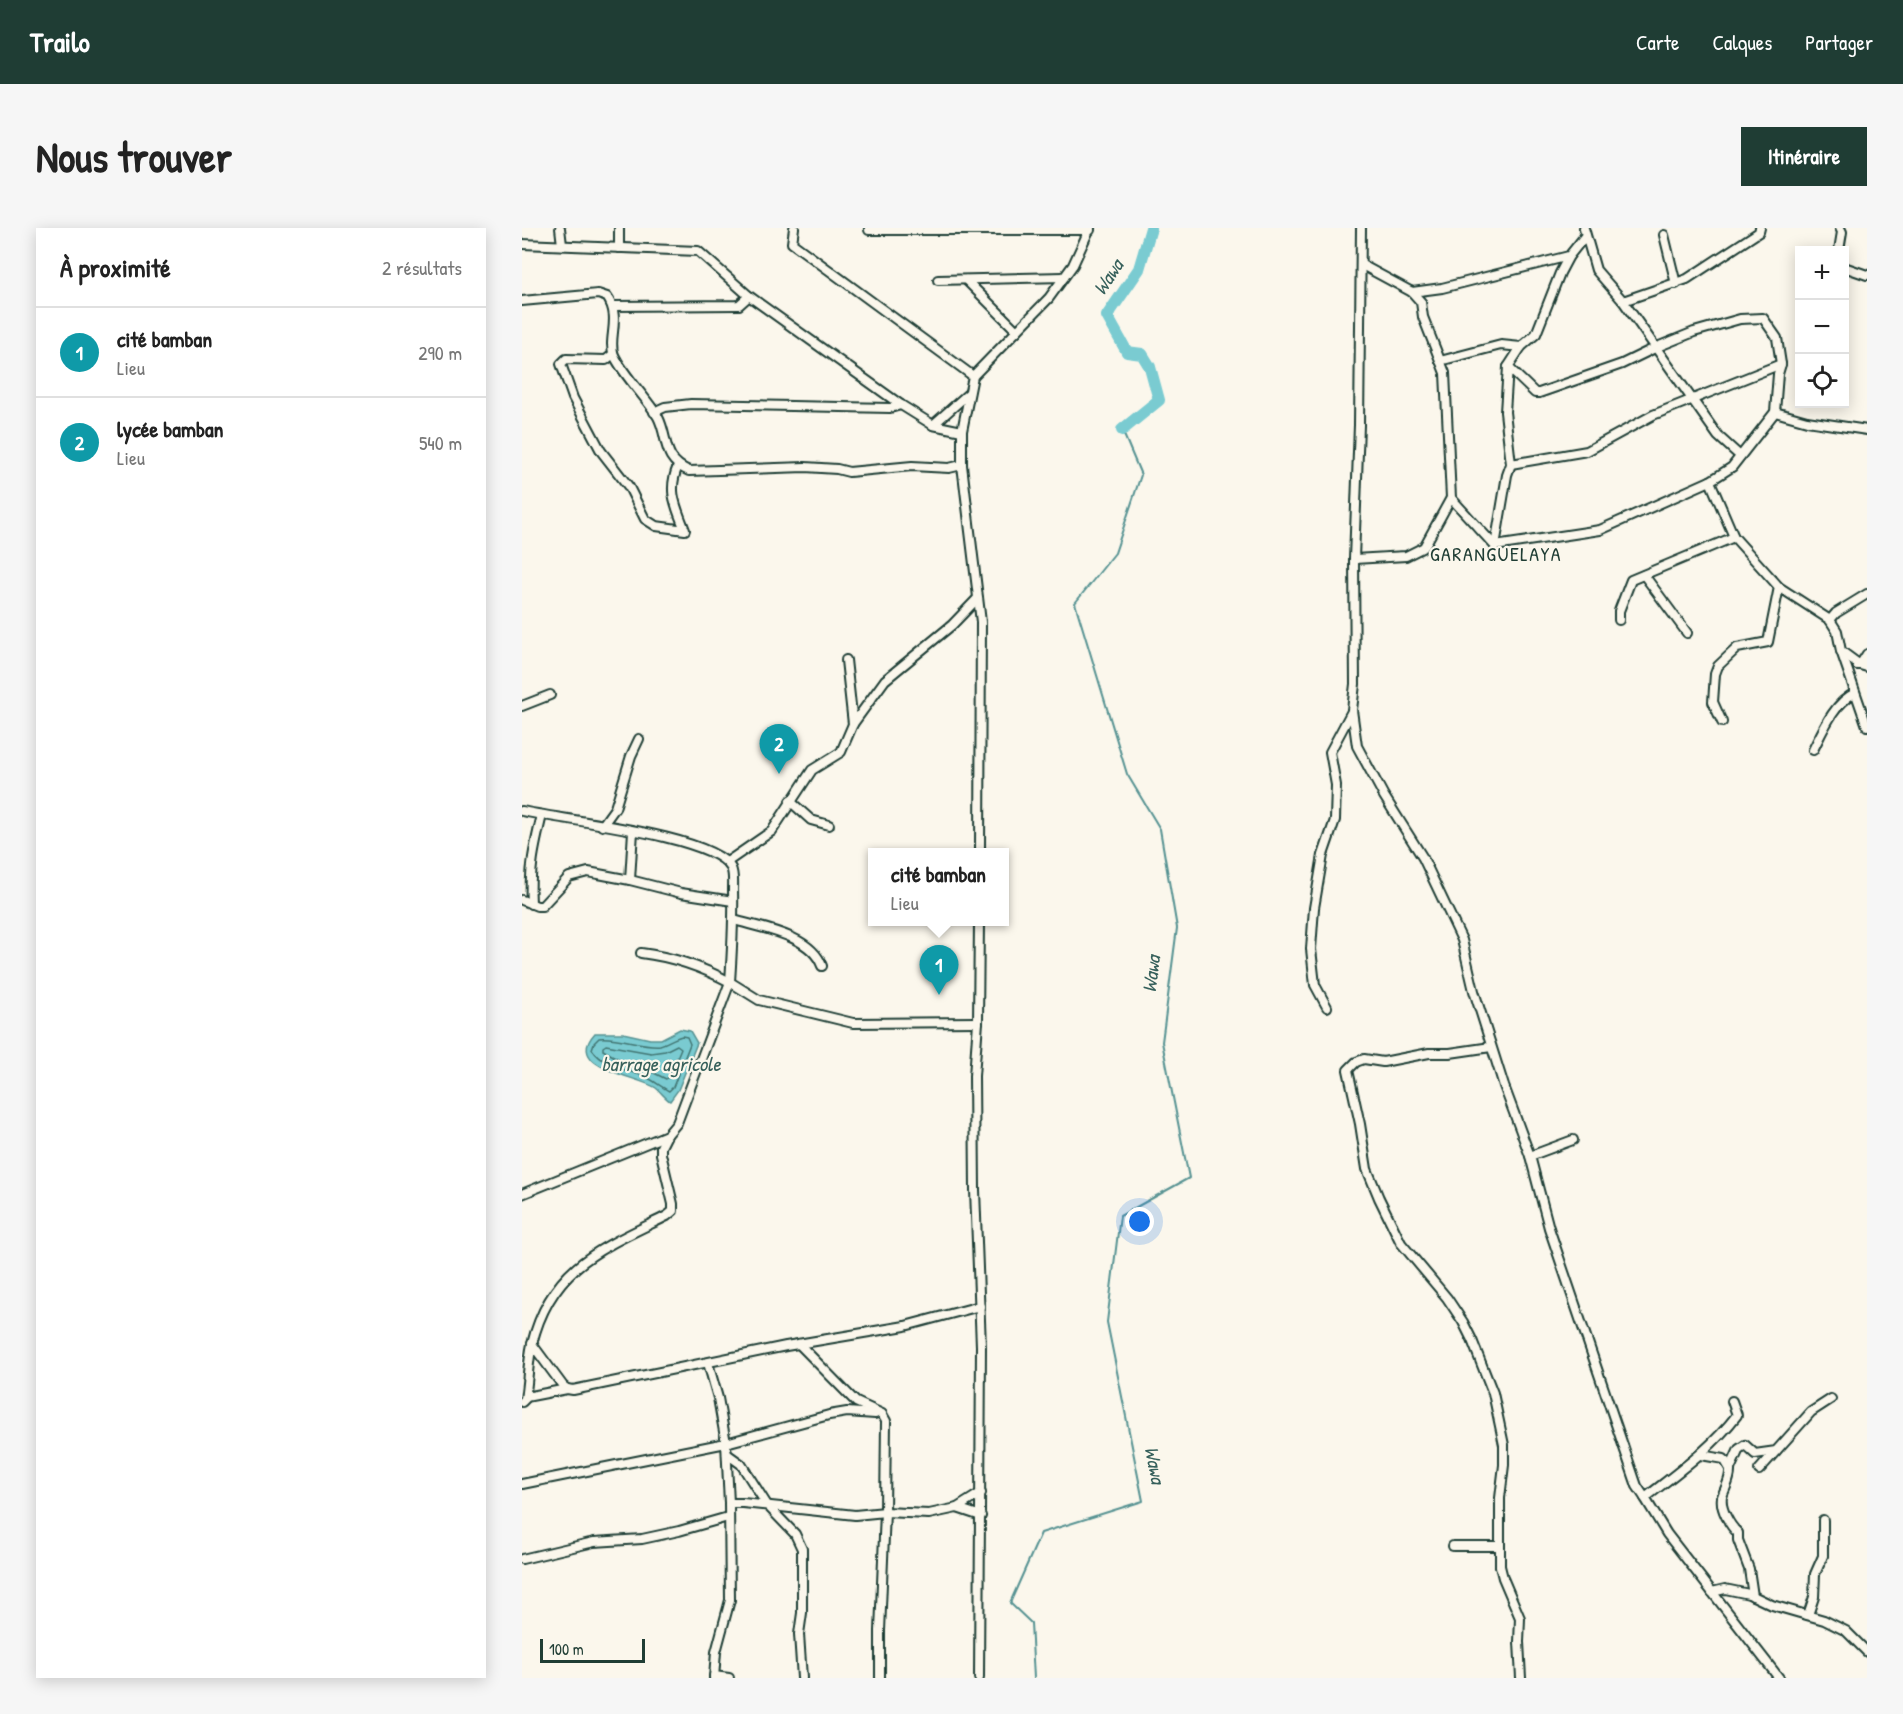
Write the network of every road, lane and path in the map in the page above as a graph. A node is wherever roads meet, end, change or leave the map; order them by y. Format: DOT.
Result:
graph roads {
  1 [pos="560,228"];
  2 [pos="619,228"];
  3 [pos="794,228"];
  4 [pos="869,228"];
  5 [pos="1361,228"];
  6 [pos="1760,228"];
  7 [pos="1840,228"];
  8 [pos="943,229"];
  9 [pos="1015,229"];
  10 [pos="1090,229"];
  11 [pos="1585,232"];
  12 [pos="1664,235"];
  13 [pos="522,244"];
  14 [pos="562,245"];
  15 [pos="1840,246"];
  16 [pos="619,248"];
  17 [pos="1569,256"];
  18 [pos="1362,265"];
  19 [pos="1849,268"];
  20 [pos="1867,275"];
  21 [pos="1064,278"];
  22 [pos="938,280"];
  23 [pos="966,280"];
  24 [pos="1676,284"];
  25 [pos="1412,292"];
  26 [pos="749,296"];
  27 [pos="522,301"];
  28 [pos="1623,301"];
  29 [pos="614,306"];
  30 [pos="1017,331"];
  31 [pos="1521,347"];
  32 [pos="1657,347"];
  33 [pos="613,354"];
  34 [pos="1440,361"];
  35 [pos="1781,364"];
  36 [pos="1508,367"];
  37 [pos="973,376"];
  38 [pos="969,393"];
  39 [pos="1691,400"];
  40 [pos="901,405"];
  41 [pos="654,412"];
  42 [pos="1775,412"];
  43 [pos="933,425"];
  44 [pos="1867,430"];
  45 [pos="962,431"];
  46 [pos="1740,456"];
  47 [pos="1511,464"];
  48 [pos="963,465"];
  49 [pos="678,466"];
  50 [pos="1710,481"];
  51 [pos="1451,498"];
  52 [pos="1734,537"];
  53 [pos="1495,546"];
  54 [pos="1354,559"];
  55 [pos="1644,575"];
  56 [pos="1779,586"];
  57 [pos="1867,594"];
  58 [pos="978,597"];
  59 [pos="1620,620"];
  60 [pos="1830,620"];
  61 [pos="1687,633"];
  62 [pos="1841,651"];
  63 [pos="1867,654"];
  64 [pos="846,660"];
  65 [pos="1845,665"];
  66 [pos="1864,666"];
  67 [pos="1855,693"];
  68 [pos="549,695"];
  69 [pos="522,706"];
  70 [pos="1352,710"];
  71 [pos="1722,722"];
  72 [pos="853,724"];
  73 [pos="1867,726"];
  74 [pos="639,739"];
  75 [pos="1813,750"];
  76 [pos="790,801"];
  77 [pos="522,811"];
  78 [pos="542,815"];
  79 [pos="829,825"];
  80 [pos="602,826"];
  81 [pos="633,831"];
  82 [pos="980,848"];
  83 [pos="727,862"];
  84 [pos="630,879"];
  85 [pos="522,900"];
  86 [pos="733,901"];
  87 [pos="531,904"];
  88 [pos="734,920"];
  89 [pos="980,926"];
  90 [pos="641,953"];
  91 [pos="822,966"];
  92 [pos="730,982"];
  93 [pos="1327,1007"];
  94 [pos="978,1022"];
  95 [pos="1491,1047"];
  96 [pos="667,1135"];
  97 [pos="1573,1140"];
  98 [pos="1530,1156"];
  99 [pos="522,1194"];
  100 [pos="980,1306"];
  101 [pos="532,1344"];
  102 [pos="799,1344"];
  103 [pos="708,1363"];
  104 [pos="567,1389"];
  105 [pos="524,1399"];
  106 [pos="1832,1399"];
  107 [pos="1732,1401"];
  108 [pos="882,1414"];
  109 [pos="726,1443"];
  110 [pos="1776,1451"];
  111 [pos="727,1454"];
  112 [pos="1701,1455"];
  113 [pos="1730,1469"];
  114 [pos="1759,1470"];
  115 [pos="522,1484"];
  116 [pos="981,1493"];
  117 [pos="1646,1497"];
  118 [pos="729,1503"];
  119 [pos="768,1505"];
  120 [pos="957,1508"];
  121 [pos="885,1512"];
  122 [pos="981,1516"];
  123 [pos="728,1517"];
  124 [pos="1823,1520"];
  125 [pos="1453,1545"];
  126 [pos="1499,1546"];
  127 [pos="522,1559"];
  128 [pos="1712,1593"];
  129 [pos="1753,1596"];
  130 [pos="1808,1615"];
  131 [pos="1865,1646"];
  132 [pos="714,1677"];
  133 [pos="729,1678"];
  134 [pos="802,1678"];
  135 [pos="880,1678"];
  136 [pos="979,1678"];
  137 [pos="1521,1678"];
  138 [pos="1779,1678"];
  1 -- 14 [label="street"];
  2 -- 16 [label="street"];
  3 -- 37 [label="street"];
  4 -- 8 [label="street"];
  5 -- 18 [label="street"];
  6 -- 24 [label="street"];
  7 -- 15 [label="street"];
  8 -- 9 [label="street"];
  9 -- 10 [label="street"];
  10 -- 21 [label="street"];
  11 -- 17 [label="street"];
  11 -- 28 [label="street"];
  12 -- 24 [label="street"];
  13 -- 14 [label="street"];
  14 -- 16 [label="street"];
  16 -- 26 [label="street"];
  17 -- 25 [label="street"];
  17 -- 31 [label="street"];
  18 -- 25 [label="street"];
  18 -- 54 [label="street"];
  19 -- 20 [label="street"];
  21 -- 23 [label="street"];
  21 -- 30 [label="street"];
  22 -- 23 [label="street"];
  23 -- 30 [label="street"];
  24 -- 28 [label="street"];
  25 -- 34 [label="street"];
  26 -- 29 [label="street"];
  26 -- 40 [label="street"];
  27 -- 29 [label="street"];
  28 -- 32 [label="street"];
  29 -- 33 [label="street"];
  30 -- 37 [label="street"];
  31 -- 34 [label="street"];
  31 -- 36 [label="street"];
  32 -- 35 [label="street"];
  32 -- 36 [label="street"];
  32 -- 39 [label="street"];
  33 -- 41 [label="street"];
  33 -- 49 [label="street"];
  34 -- 51 [label="street"];
  35 -- 39 [label="street"];
  35 -- 42 [label="street"];
  36 -- 47 [label="street"];
  37 -- 38 [label="street"];
  38 -- 43 [label="street"];
  38 -- 45 [label="street"];
  39 -- 46 [label="street"];
  39 -- 47 [label="street"];
  40 -- 41 [label="street"];
  40 -- 43 [label="street"];
  41 -- 49 [label="street"];
  42 -- 44 [label="street"];
  42 -- 46 [label="street"];
  43 -- 45 [label="street"];
  45 -- 48 [label="street"];
  46 -- 50 [label="street"];
  47 -- 53 [label="street"];
  48 -- 49 [label="street"];
  48 -- 58 [label="street"];
  50 -- 52 [label="street"];
  50 -- 53 [label="street"];
  51 -- 53 [label="street"];
  51 -- 54 [label="street"];
  52 -- 55 [label="street"];
  52 -- 56 [label="street"];
  54 -- 70 [label="street"];
  55 -- 59 [label="street"];
  55 -- 61 [label="street"];
  56 -- 60 [label="street"];
  56 -- 71 [label="street"];
  57 -- 60 [label="street"];
  58 -- 72 [label="street"];
  58 -- 82 [label="street"];
  60 -- 62 [label="street"];
  62 -- 65 [label="street"];
  62 -- 66 [label="street"];
  63 -- 66 [label="street"];
  64 -- 72 [label="street"];
  65 -- 66 [label="street"];
  65 -- 67 [label="street"];
  67 -- 73 [label="street"];
  67 -- 75 [label="street"];
  68 -- 69 [label="street"];
  70 -- 93 [label="street"];
  70 -- 95 [label="street"];
  72 -- 76 [label="street"];
  74 -- 80 [label="street"];
  76 -- 79 [label="street"];
  76 -- 83 [label="street"];
  77 -- 78 [label="street"];
  78 -- 80 [label="street"];
  78 -- 87 [label="street"];
  80 -- 81 [label="street"];
  81 -- 83 [label="street"];
  81 -- 84 [label="street"];
  83 -- 86 [label="street"];
  84 -- 86 [label="street"];
  84 -- 87 [label="street"];
  85 -- 87 [label="street"];
  86 -- 88 [label="street"];
  88 -- 91 [label="street"];
  88 -- 92 [label="street"];
  89 -- 94 [label="street"];
  90 -- 92 [label="street"];
  92 -- 94 [label="street"];
  92 -- 96 [label="street"];
  94 -- 100 [label="street"];
  95 -- 98 [label="street"];
  95 -- 126 [label="street"];
  96 -- 99 [label="street"];
  96 -- 101 [label="street"];
  97 -- 98 [label="street"];
  98 -- 117 [label="street"];
  100 -- 102 [label="street"];
  100 -- 116 [label="street"];
  101 -- 104 [label="street"];
  101 -- 105 [label="street"];
  102 -- 103 [label="street"];
  102 -- 108 [label="street"];
  103 -- 104 [label="street"];
  103 -- 109 [label="street"];
  104 -- 105 [label="street"];
  106 -- 110 [label="street"];
  107 -- 112 [label="street"];
  108 -- 109 [label="street"];
  108 -- 121 [label="street"];
  109 -- 111 [label="street"];
  109 -- 115 [label="street"];
  110 -- 113 [label="street"];
  110 -- 114 [label="street"];
  111 -- 118 [label="street"];
  111 -- 119 [label="street"];
  112 -- 113 [label="street"];
  112 -- 117 [label="street"];
  113 -- 129 [label="street"];
  116 -- 120 [label="street"];
  116 -- 122 [label="street"];
  117 -- 128 [label="street"];
  118 -- 119 [label="street"];
  118 -- 123 [label="street"];
  119 -- 121 [label="street"];
  119 -- 134 [label="street"];
  120 -- 121 [label="street"];
  120 -- 122 [label="street"];
  121 -- 135 [label="street"];
  122 -- 136 [label="street"];
  123 -- 127 [label="street"];
  123 -- 132 [label="street"];
  124 -- 130 [label="street"];
  125 -- 126 [label="street"];
  126 -- 137 [label="street"];
  128 -- 129 [label="street"];
  128 -- 138 [label="street"];
  129 -- 130 [label="street"];
  130 -- 131 [label="street"];
  132 -- 133 [label="street"];
}
